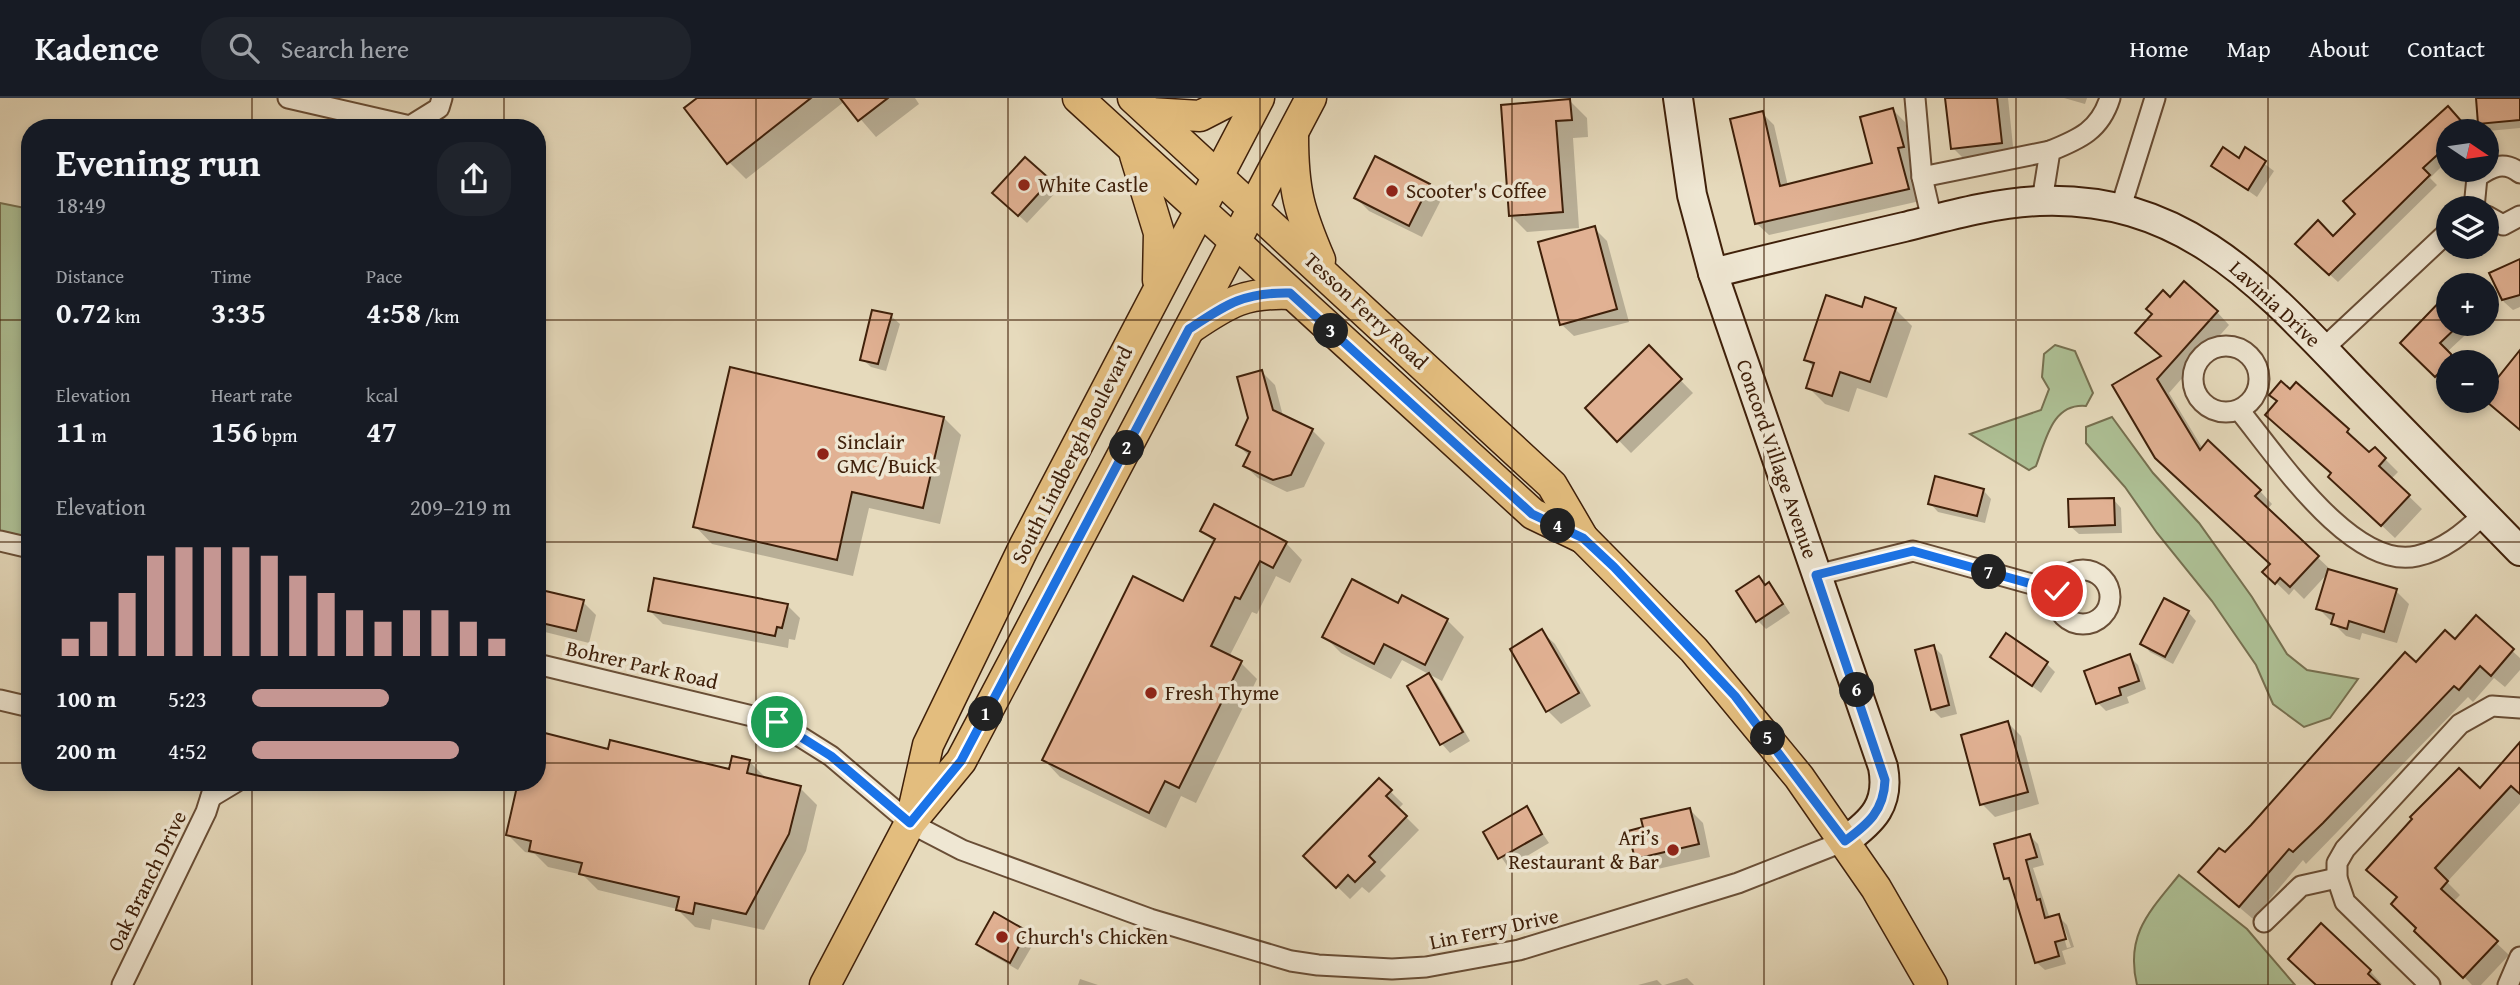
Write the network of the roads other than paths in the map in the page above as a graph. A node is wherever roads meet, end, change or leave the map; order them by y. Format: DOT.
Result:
graph roads {
  1 [pos="288,98"];
  2 [pos="442,98"];
  3 [pos="1077,98"];
  4 [pos="1236,98"];
  5 [pos="1259,98"];
  6 [pos="1311,98"];
  7 [pos="1678,98"];
  8 [pos="1915,98"];
  9 [pos="2110,98"];
  10 [pos="2155,98"];
  11 [pos="1142,106"];
  12 [pos="380,119"];
  13 [pos="421,119"];
  14 [pos="1293,133"];
  15 [pos="1133,150"];
  16 [pos="2050,151"];
  17 [pos="2520,173"];
  18 [pos="1218,175"];
  19 [pos="1922,177"];
  20 [pos="2475,196"];
  21 [pos="2042,201"];
  22 [pos="1254,207"];
  23 [pos="1199,210"];
  24 [pos="2120,210"];
  25 [pos="2520,216"];
  26 [pos="1932,220"];
  27 [pos="2499,223"];
  28 [pos="1235,243"];
  29 [pos="2436,243"];
  30 [pos="1326,273"];
  31 [pos="1713,273"];
  32 [pos="1158,288"];
  33 [pos="1290,293"];
  34 [pos="1189,329"];
  35 [pos="2323,349"];
  36 [pos="2239,410"];
  37 [pos="2484,514"];
  38 [pos="1583,538"];
  39 [pos="0,541"];
  40 [pos="21,546"];
  41 [pos="2520,551"];
  42 [pos="1816,575"];
  43 [pos="2057,591"];
  44 [pos="546,666"];
  45 [pos="0,700"];
  46 [pos="21,706"];
  47 [pos="2520,708"];
  48 [pos="211,791"];
  49 [pos="910,823"];
  50 [pos="1845,841"];
  51 [pos="2337,878"];
  52 [pos="2264,922"];
  53 [pos="2520,957"];
  54 [pos="122,985"];
  55 [pos="825,985"];
  56 [pos="1932,985"];
  57 [pos="2430,985"];
  58 [pos="2508,985"];
  1 -- 12 [label="street"];
  2 -- 13 [label="street"];
  3 -- 15 [label="main road, Tesson Ferry Road"];
  4 -- 11 [label="main road"];
  5 -- 18 [label="main road, South Lindbergh Boulevard"];
  6 -- 14 [label="main road, South Lindbergh Boulevard"];
  7 -- 31 [label="street, Concord Village Avenue"];
  8 -- 19 [label="street"];
  9 -- 16 [label="street"];
  10 -- 24 [label="street"];
  11 -- 18 [label="main road, Tesson Ferry Road"];
  14 -- 22 [label="main road, South Lindbergh Boulevard"];
  14 -- 30 [label="main road"];
  15 -- 23 [label="main road, Tesson Ferry Road"];
  15 -- 32 [label="main road"];
  16 -- 19 [label="street"];
  16 -- 21 [label="street"];
  17 -- 20 [label="street"];
  18 -- 22 [label="main road, Tesson Ferry Road"];
  18 -- 23 [label="main road, South Lindbergh Boulevard"];
  19 -- 26 [label="street"];
  21 -- 24 [label="street, Lavinia Drive"];
  21 -- 26 [label="street, Lavinia Drive"];
  22 -- 28 [label="main road, South Lindbergh Boulevard"];
  22 -- 30 [label="main road, Tesson Ferry Road"];
  23 -- 28 [label="main road, Tesson Ferry Road"];
  23 -- 32 [label="main road, South Lindbergh Boulevard"];
  24 -- 35 [label="street, Lavinia Drive"];
  25 -- 27 [label="street"];
  26 -- 31 [label="street, Lavinia Drive"];
  28 -- 33 [label="main road, Tesson Ferry Road"];
  28 -- 34 [label="main road, South Lindbergh Boulevard"];
  29 -- 35 [label="street"];
  30 -- 38 [label="main road, Tesson Ferry Road"];
  31 -- 42 [label="street, Concord Village Avenue"];
  32 -- 49 [label="main road, South Lindbergh Boulevard"];
  33 -- 34 [label="main road"];
  33 -- 38 [label="main road, Tesson Ferry Road"];
  34 -- 49 [label="main road, South Lindbergh Boulevard"];
  35 -- 37 [label="street, Lavinia Drive"];
  36 -- 37 [label="street"];
  37 -- 41 [label="street, Lavinia Drive"];
  38 -- 50 [label="main road, Tesson Ferry Road"];
  39 -- 40 [label="street"];
  42 -- 43 [label="street"];
  42 -- 50 [label="street, Concord Village Avenue"];
  44 -- 49 [label="street, Bohrer Park Road"];
  45 -- 46 [label="street"];
  47 -- 51 [label="street"];
  48 -- 54 [label="street, Oak Branch Drive"];
  49 -- 50 [label="street, Lin Ferry Drive"];
  49 -- 55 [label="main road, South Lindbergh Boulevard"];
  50 -- 56 [label="main road, Tesson Ferry Road"];
  51 -- 52 [label="street"];
  51 -- 57 [label="street"];
  53 -- 58 [label="street"];
}
